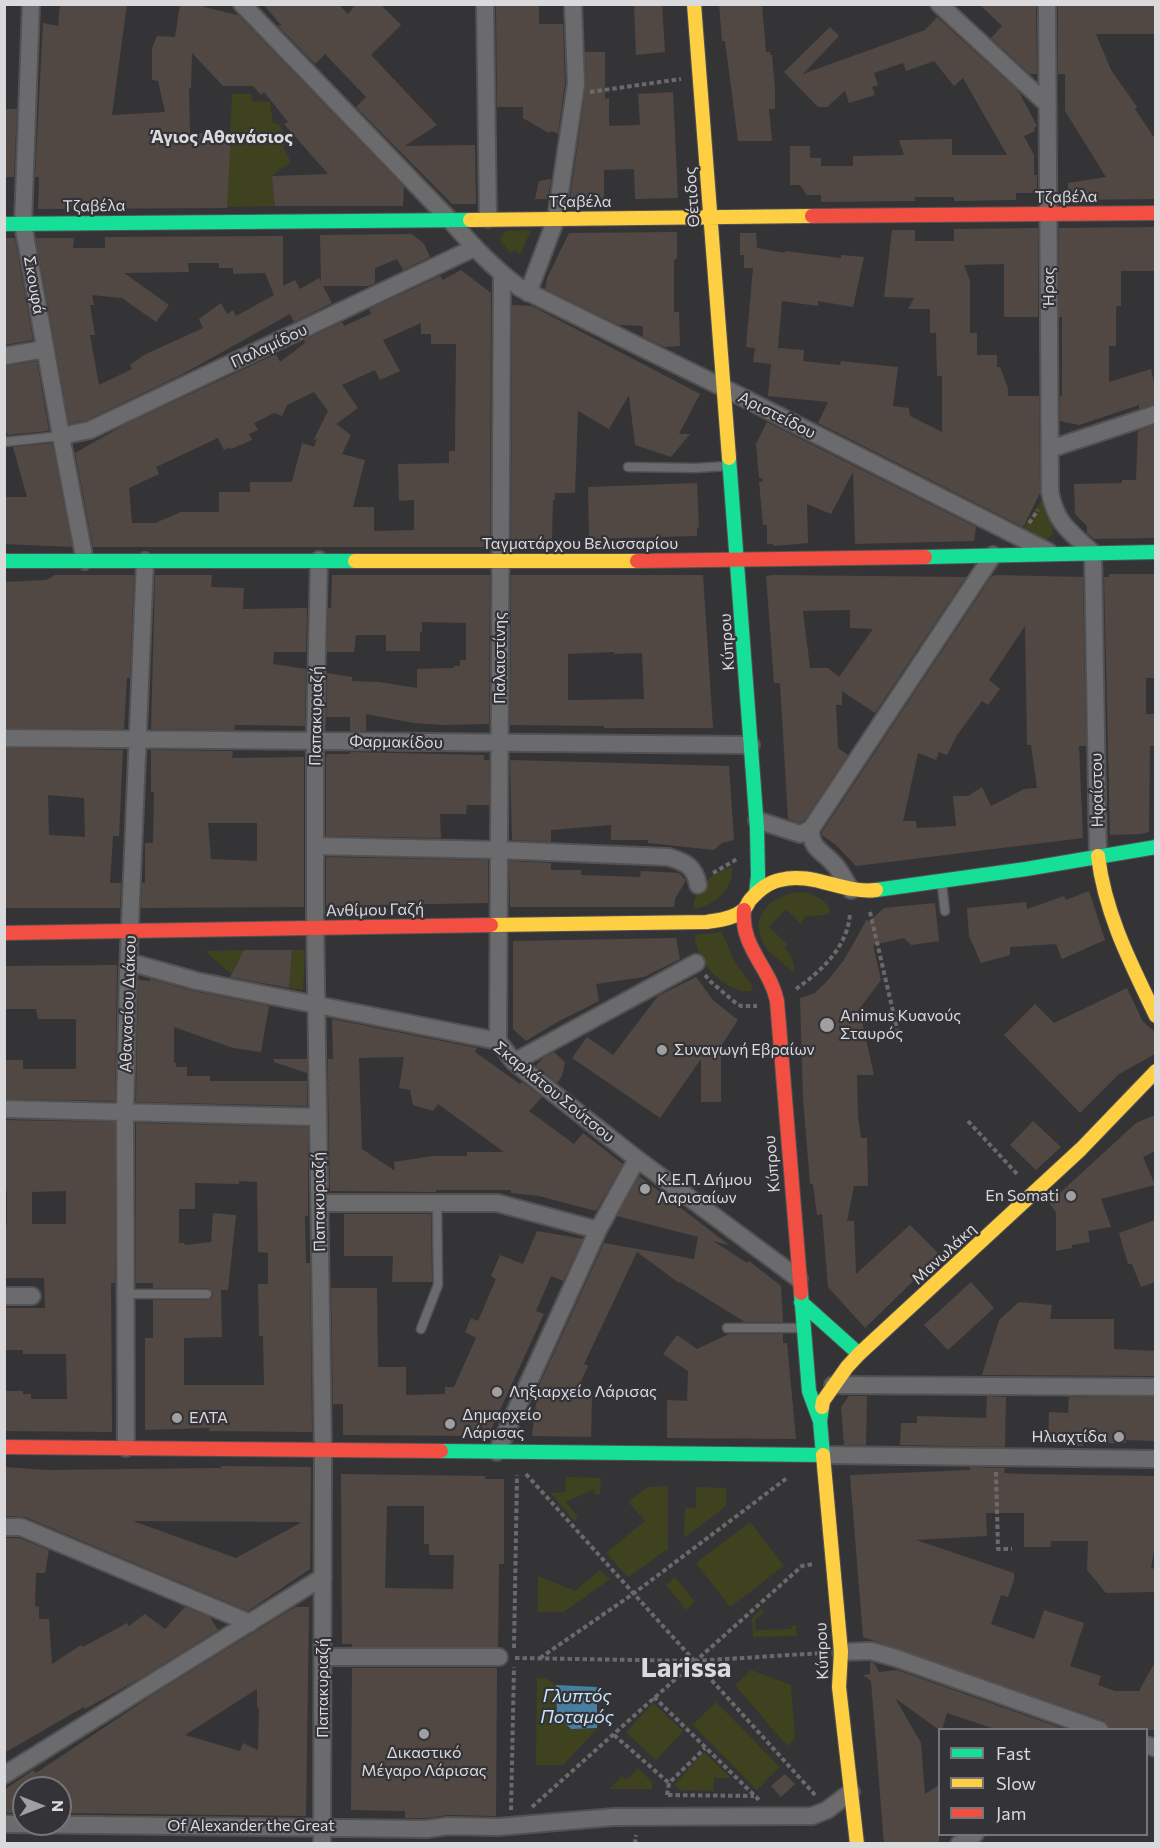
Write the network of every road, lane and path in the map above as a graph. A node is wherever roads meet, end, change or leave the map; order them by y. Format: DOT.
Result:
graph roads {
  1 [pos="31,4"];
  2 [pos="242,4"];
  3 [pos="485,4"];
  4 [pos="573,4"];
  5 [pos="694,4"];
  6 [pos="939,4"];
  7 [pos="1047,4"];
  8 [pos="700,75"];
  9 [pos="574,93"];
  10 [pos="1048,105"];
  11 [pos="1155,213"];
  12 [pos="1048,214"];
  13 [pos="710,217"];
  14 [pos="488,219"];
  15 [pos="556,219"];
  16 [pos="450,220"];
  17 [pos="4,224"];
  18 [pos="23,224"];
  19 [pos="474,248"];
  20 [pos="502,275"];
  21 [pos="528,292"];
  22 [pos="45,349"];
  23 [pos="4,356"];
  24 [pos="724,388"];
  25 [pos="1155,414"];
  26 [pos="61,436"];
  27 [pos="4,442"];
  28 [pos="1050,449"];
  29 [pos="730,465"];
  30 [pos="628,467"];
  31 [pos="1050,492"];
  32 [pos="1018,536"];
  33 [pos="1155,552"];
  34 [pos="1093,553"];
  35 [pos="1052,554"];
  36 [pos="993,555"];
  37 [pos="319,560"];
  38 [pos="501,560"];
  39 [pos="737,560"];
  40 [pos="4,561"];
  41 [pos="85,561"];
  42 [pos="145,561"];
  43 [pos="4,738"];
  44 [pos="137,739"];
  45 [pos="315,741"];
  46 [pos="499,743"];
  47 [pos="751,746"];
  48 [pos="757,820"];
  49 [pos="811,829"];
  50 [pos="316,846"];
  51 [pos="1155,847"];
  52 [pos="499,850"];
  53 [pos="1098,856"];
  54 [pos="942,881"];
  55 [pos="698,885"];
  56 [pos="858,891"];
  57 [pos="756,894"];
  58 [pos="744,910"];
  59 [pos="945,911"];
  60 [pos="498,925"];
  61 [pos="316,928"];
  62 [pos="130,931"];
  63 [pos="4,933"];
  64 [pos="129,962"];
  65 [pos="696,963"];
  66 [pos="777,1002"];
  67 [pos="317,1005"];
  68 [pos="1155,1016"];
  69 [pos="898,1033"];
  70 [pos="498,1041"];
  71 [pos="514,1062"];
  72 [pos="1155,1071"];
  73 [pos="4,1109"];
  74 [pos="125,1113"];
  75 [pos="317,1117"];
  76 [pos="968,1121"];
  77 [pos="637,1159"];
  78 [pos="1034,1193"];
  79 [pos="437,1202"];
  80 [pos="319,1203"];
  81 [pos="598,1230"];
  82 [pos="799,1279"];
  83 [pos="125,1294"];
  84 [pos="207,1294"];
  85 [pos="4,1296"];
  86 [pos="32,1296"];
  87 [pos="801,1302"];
  88 [pos="726,1328"];
  89 [pos="804,1328"];
  90 [pos="421,1329"];
  91 [pos="859,1354"];
  92 [pos="833,1385"];
  93 [pos="1155,1387"];
  94 [pos="820,1421"];
  95 [pos="4,1447"];
  96 [pos="126,1448"];
  97 [pos="323,1450"];
  98 [pos="497,1452"];
  99 [pos="823,1455"];
  100 [pos="995,1457"];
  101 [pos="1155,1459"];
  102 [pos="525,1473"];
  103 [pos="789,1477"];
  104 [pos="4,1527"];
  105 [pos="1012,1549"];
  106 [pos="832,1562"];
  107 [pos="323,1577"];
  108 [pos="633,1594"];
  109 [pos="250,1623"];
  110 [pos="841,1652"];
  111 [pos="323,1657"];
  112 [pos="499,1657"];
  113 [pos="540,1658"];
  114 [pos="695,1662"];
  115 [pos="654,1697"];
  116 [pos="1094,1728"];
  117 [pos="614,1735"];
  118 [pos="705,1748"];
  119 [pos="4,1775"];
  120 [pos="669,1783"];
  121 [pos="851,1791"];
  122 [pos="668,1795"];
  123 [pos="755,1796"];
  124 [pos="761,1802"];
  125 [pos="827,1810"];
  126 [pos="666,1817"];
  127 [pos="4,1824"];
  128 [pos="511,1826"];
  129 [pos="322,1835"];
  130 [pos="636,1835"];
  131 [pos="972,1836"];
  132 [pos="635,1844"];
  133 [pos="857,1844"];
  134 [pos="959,1844"];
  1 -- 18 [label="street, Σκουφά"];
  2 -- 16 [label="street, Αριστείδου"];
  3 -- 14 [label="street"];
  4 -- 9 [label="street"];
  5 -- 8 [label="main road, Θέτιδος"];
  6 -- 10 [label="street"];
  7 -- 10 [label="street, Ήρας"];
  8 -- 9 [label="path"];
  8 -- 13 [label="main road, Θέτιδος"];
  9 -- 15 [label="street"];
  10 -- 12 [label="street, Ήρας"];
  11 -- 12 [label="main road, Τζαβέλα"];
  12 -- 13 [label="main road, Τζαβέλα"];
  12 -- 28 [label="street, Ήρας"];
  13 -- 15 [label="main road, Τζαβέλα"];
  13 -- 24 [label="main road, Θέτιδος"];
  14 -- 15 [label="main road, Τζαβέλα"];
  14 -- 16 [label="main road, Τζαβέλα"];
  15 -- 21 [label="street"];
  16 -- 18 [label="main road, Τζαβέλα"];
  16 -- 19 [label="street, Αριστείδου"];
  17 -- 18 [label="main road, Τζαβέλα"];
  18 -- 22 [label="street, Σκουφά"];
  19 -- 20 [label="street, Αριστείδου"];
  19 -- 26 [label="street, Παλαμίδου"];
  20 -- 21 [label="street, Αριστείδου"];
  20 -- 38 [label="street, Παλαιστίνης"];
  21 -- 24 [label="street, Αριστείδου"];
  22 -- 23 [label="street"];
  22 -- 26 [label="street, Σκουφά"];
  24 -- 29 [label="main road, Κύπρου"];
  24 -- 32 [label="street, Αριστείδου"];
  25 -- 28 [label="street"];
  26 -- 27 [label="lane"];
  26 -- 41 [label="street, Σκουφά"];
  28 -- 31 [label="street, Ήρας"];
  29 -- 30 [label="lane"];
  29 -- 39 [label="main road, Κύπρου"];
  31 -- 32 [label="path"];
  31 -- 34 [label="street, Ήρας"];
  32 -- 35 [label="street, Αριστείδου"];
  33 -- 34 [label="main road, Ταγματάρχου Βελισσαρίου"];
  34 -- 35 [label="main road, Ταγματάρχου Βελισσαρίου"];
  34 -- 53 [label="street, Ηφαίστου"];
  35 -- 36 [label="main road, Ταγματάρχου Βελισσαρίου"];
  36 -- 39 [label="main road, Ταγματάρχου Βελισσαρίου"];
  36 -- 49 [label="street"];
  37 -- 38 [label="main road, Ταγματάρχου Βελισσαρίου"];
  37 -- 42 [label="main road, Ταγματάρχου Βελισσαρίου"];
  37 -- 45 [label="street, Παπακυριαζή"];
  38 -- 39 [label="main road, Ταγματάρχου Βελισσαρίου"];
  38 -- 46 [label="street, Παλαιστίνης"];
  39 -- 47 [label="main road, Κύπρου"];
  40 -- 41 [label="main road, Ταγματάρχου Βελισσαρίου"];
  41 -- 42 [label="main road, Ταγματάρχου Βελισσαρίου"];
  42 -- 44 [label="street, Αθανασίου Διάκου"];
  43 -- 44 [label="street, Φαρμακίδου"];
  44 -- 45 [label="street, Φαρμακίδου"];
  44 -- 62 [label="street, Αθανασίου Διάκου"];
  45 -- 46 [label="street, Φαρμακίδου"];
  45 -- 50 [label="street, Παπακυριαζή"];
  46 -- 47 [label="street, Φαρμακίδου"];
  46 -- 52 [label="street, Παλαιστίνης"];
  47 -- 48 [label="main road, Κύπρου"];
  48 -- 49 [label="street"];
  48 -- 57 [label="main road, Κύπρου"];
  49 -- 56 [label="street"];
  50 -- 52 [label="street"];
  50 -- 61 [label="street, Παπακυριαζή"];
  51 -- 53 [label="main road"];
  52 -- 55 [label="street"];
  52 -- 60 [label="street, Παλαιστίνης"];
  53 -- 54 [label="main road"];
  53 -- 68 [label="main road, Ηφαίστου"];
  54 -- 56 [label="main road"];
  54 -- 59 [label="lane"];
  56 -- 57 [label="main road"];
  56 -- 66 [label="path"];
  56 -- 69 [label="path"];
  57 -- 58 [label="main road"];
  58 -- 60 [label="main road, Ανθίμου Γαζή"];
  58 -- 66 [label="main road, Κύπρου"];
  60 -- 61 [label="main road, Ανθίμου Γαζή"];
  60 -- 70 [label="street, Παλαιστίνης"];
  61 -- 62 [label="main road, Ανθίμου Γαζή"];
  61 -- 67 [label="street, Παπακυριαζή"];
  62 -- 63 [label="main road, Ανθίμου Γαζή"];
  62 -- 64 [label="street, Αθανασίου Διάκου"];
  64 -- 67 [label="street, Σκαρλάτου Σούτσου"];
  64 -- 74 [label="street, Αθανασίου Διάκου"];
  65 -- 66 [label="path"];
  65 -- 71 [label="street"];
  66 -- 82 [label="main road, Κύπρου"];
  67 -- 70 [label="street, Σκαρλάτου Σούτσου"];
  67 -- 75 [label="street, Παπακυριαζή"];
  70 -- 71 [label="street, Σκαρλάτου Σούτσου"];
  71 -- 77 [label="street, Σκαρλάτου Σούτσου"];
  72 -- 78 [label="main road, Μανωλάκη"];
  73 -- 74 [label="street"];
  74 -- 75 [label="street"];
  74 -- 83 [label="street, Αθανασίου Διάκου"];
  75 -- 80 [label="street, Παπακυριαζή"];
  76 -- 78 [label="path"];
  77 -- 81 [label="street"];
  77 -- 82 [label="street, Σκαρλάτου Σούτσου"];
  78 -- 91 [label="main road, Μανωλάκη"];
  79 -- 80 [label="street"];
  79 -- 81 [label="street"];
  79 -- 90 [label="lane"];
  80 -- 97 [label="street, Παπακυριαζή"];
  81 -- 98 [label="street"];
  82 -- 87 [label="main road, Κύπρου"];
  83 -- 84 [label="lane"];
  83 -- 96 [label="street, Αθανασίου Διάκου"];
  85 -- 86 [label="street"];
  87 -- 89 [label="main road, Κύπρου"];
  87 -- 91 [label="main road"];
  88 -- 89 [label="lane"];
  89 -- 94 [label="main road, Κύπρου"];
  91 -- 92 [label="main road, Μανωλάκη"];
  92 -- 93 [label="street"];
  92 -- 94 [label="main road, Κύπρου"];
  94 -- 99 [label="main road, Κύπρου"];
  95 -- 96 [label="main road"];
  96 -- 97 [label="main road"];
  97 -- 98 [label="main road"];
  97 -- 107 [label="street, Παπακυριαζή"];
  98 -- 99 [label="main road"];
  99 -- 100 [label="street"];
  99 -- 106 [label="main road, Κύπρου"];
  100 -- 101 [label="street"];
  100 -- 105 [label="path"];
  102 -- 108 [label="path"];
  103 -- 108 [label="path"];
  104 -- 109 [label="street"];
  106 -- 110 [label="main road, Κύπρου"];
  106 -- 114 [label="path"];
  107 -- 109 [label="street"];
  107 -- 111 [label="street, Παπακυριαζή"];
  108 -- 113 [label="path"];
  108 -- 114 [label="path"];
  109 -- 119 [label="street"];
  110 -- 114 [label="path"];
  110 -- 116 [label="street"];
  110 -- 121 [label="main road, Κύπρου"];
  111 -- 112 [label="street"];
  111 -- 129 [label="street, Παπακυριαζή"];
  112 -- 113 [label="path"];
  113 -- 114 [label="path"];
  114 -- 115 [label="path"];
  114 -- 125 [label="path"];
  115 -- 117 [label="path"];
  115 -- 118 [label="path"];
  117 -- 120 [label="path"];
  117 -- 128 [label="path"];
  118 -- 120 [label="path"];
  118 -- 123 [label="path"];
  120 -- 122 [label="path"];
  121 -- 125 [label="street"];
  121 -- 133 [label="main road, Κύπρου"];
  122 -- 123 [label="path"];
  122 -- 126 [label="path"];
  123 -- 124 [label="path"];
  125 -- 126 [label="street, Of Alexander the Great"];
  126 -- 128 [label="street, Of Alexander the Great"];
  127 -- 129 [label="street, Of Alexander the Great"];
  128 -- 129 [label="street, Of Alexander the Great"];
  130 -- 132 [label="path"];
  131 -- 134 [label="street"];
}
